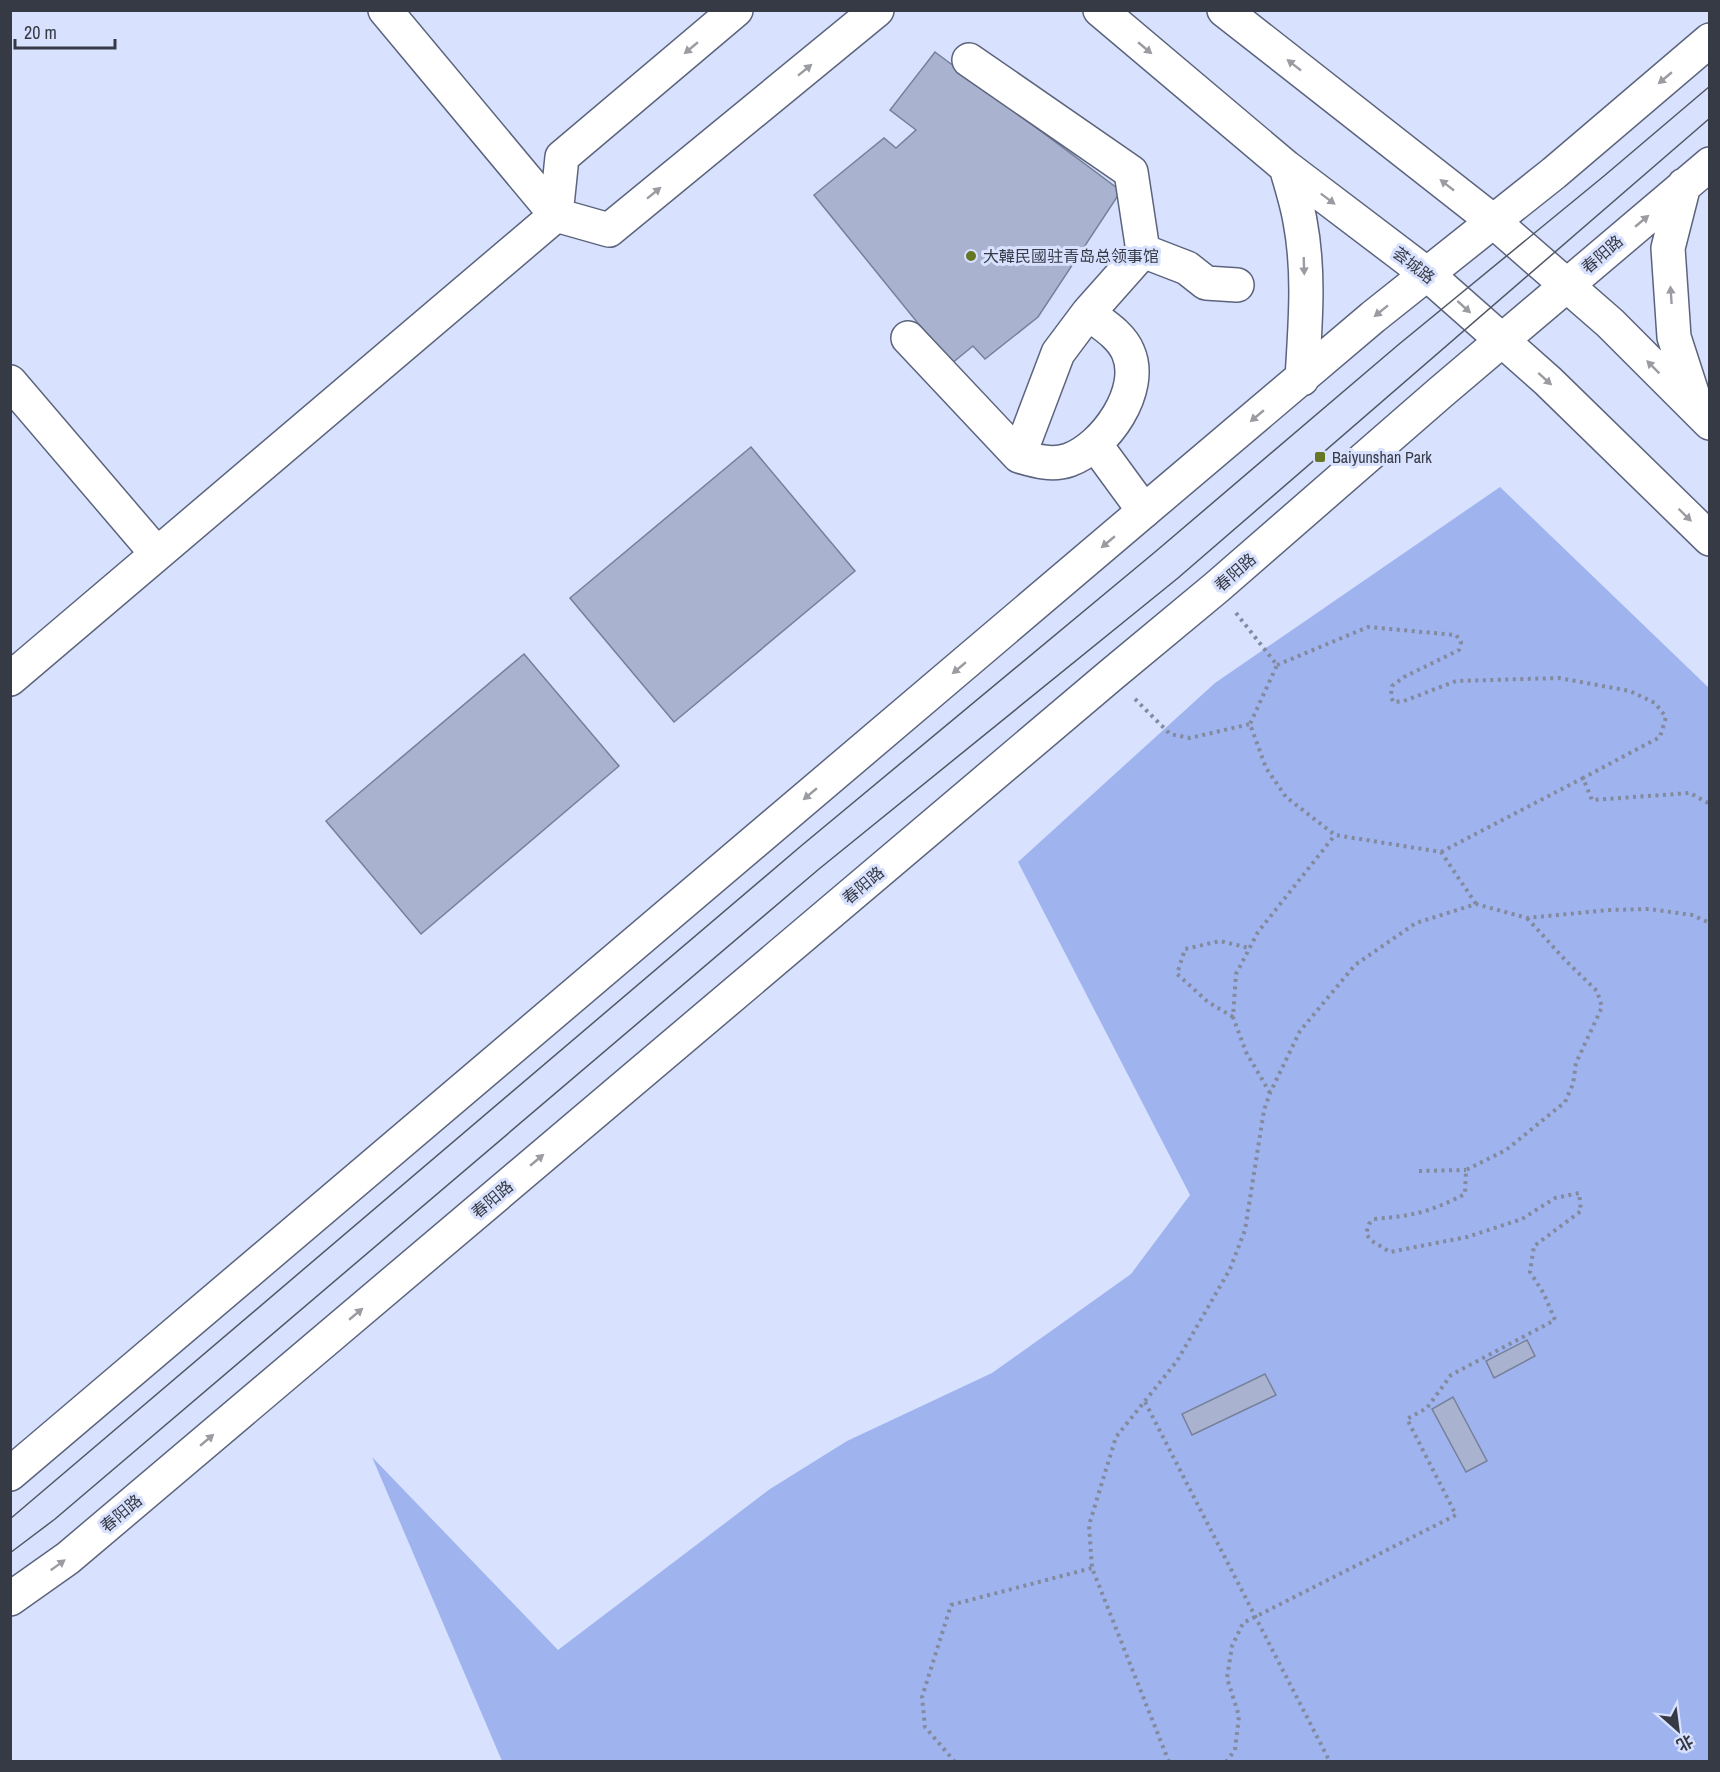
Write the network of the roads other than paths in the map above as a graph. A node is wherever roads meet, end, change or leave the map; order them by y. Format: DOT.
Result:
graph roads {
  1 [pos="385,10"];
  2 [pos="736,10"];
  3 [pos="877,10"];
  4 [pos="1100,10"];
  5 [pos="1224,10"];
  6 [pos="1710,40"];
  7 [pos="969,60"];
  8 [pos="1710,164"];
  9 [pos="1286,167"];
  10 [pos="1684,185"];
  11 [pos="556,215"];
  12 [pos="1493,221"];
  13 [pos="1143,251"];
  14 [pos="1427,274"];
  15 [pos="1237,285"];
  16 [pos="1567,285"];
  17 [pos="1088,313"];
  18 [pos="908,338"];
  19 [pos="1502,340"];
  20 [pos="1302,379"];
  21 [pos="10,382"];
  22 [pos="1704,418"];
  23 [pos="1095,444"];
  24 [pos="1019,456"];
  25 [pos="1144,511"];
  26 [pos="1710,539"];
  27 [pos="157,554"];
  28 [pos="10,679"];
  29 [pos="10,1474"];
  30 [pos="10,1599"];
  1 -- 11 [label="main road"];
  2 -- 11 [label="main road, one-way"];
  11 -- 3 [label="main road, one-way"];
  4 -- 9 [label="main road, 荟城路, one-way"];
  12 -- 5 [label="main road, one-way"];
  6 -- 12 [label="main road, one-way"];
  7 -- 13 [label="main road"];
  8 -- 10 [label="main road, 春阳路"];
  9 -- 14 [label="main road, 荟城路, one-way"];
  9 -- 20 [label="main road, one-way"];
  16 -- 10 [label="main road, 春阳路, one-way"];
  22 -- 10 [label="main road, one-way"];
  11 -- 27 [label="main road"];
  12 -- 14 [label="main road"];
  12 -- 16 [label="main road"];
  13 -- 15 [label="main road"];
  13 -- 17 [label="main road"];
  14 -- 19 [label="main road, 荟城路, one-way"];
  14 -- 20 [label="main road, one-way"];
  16 -- 19 [label="main road, 春阳路"];
  22 -- 16 [label="main road, one-way"];
  17 -- 23 [label="main road"];
  17 -- 24 [label="main road"];
  18 -- 24 [label="main road"];
  19 -- 26 [label="main road, 荟城路, one-way"];
  30 -- 19 [label="main road, 春阳路, one-way"];
  20 -- 25 [label="main road, one-way"];
  21 -- 27 [label="main road"];
  23 -- 24 [label="main road"];
  23 -- 25 [label="main road"];
  25 -- 29 [label="main road, one-way"];
  27 -- 28 [label="main road"];
}
